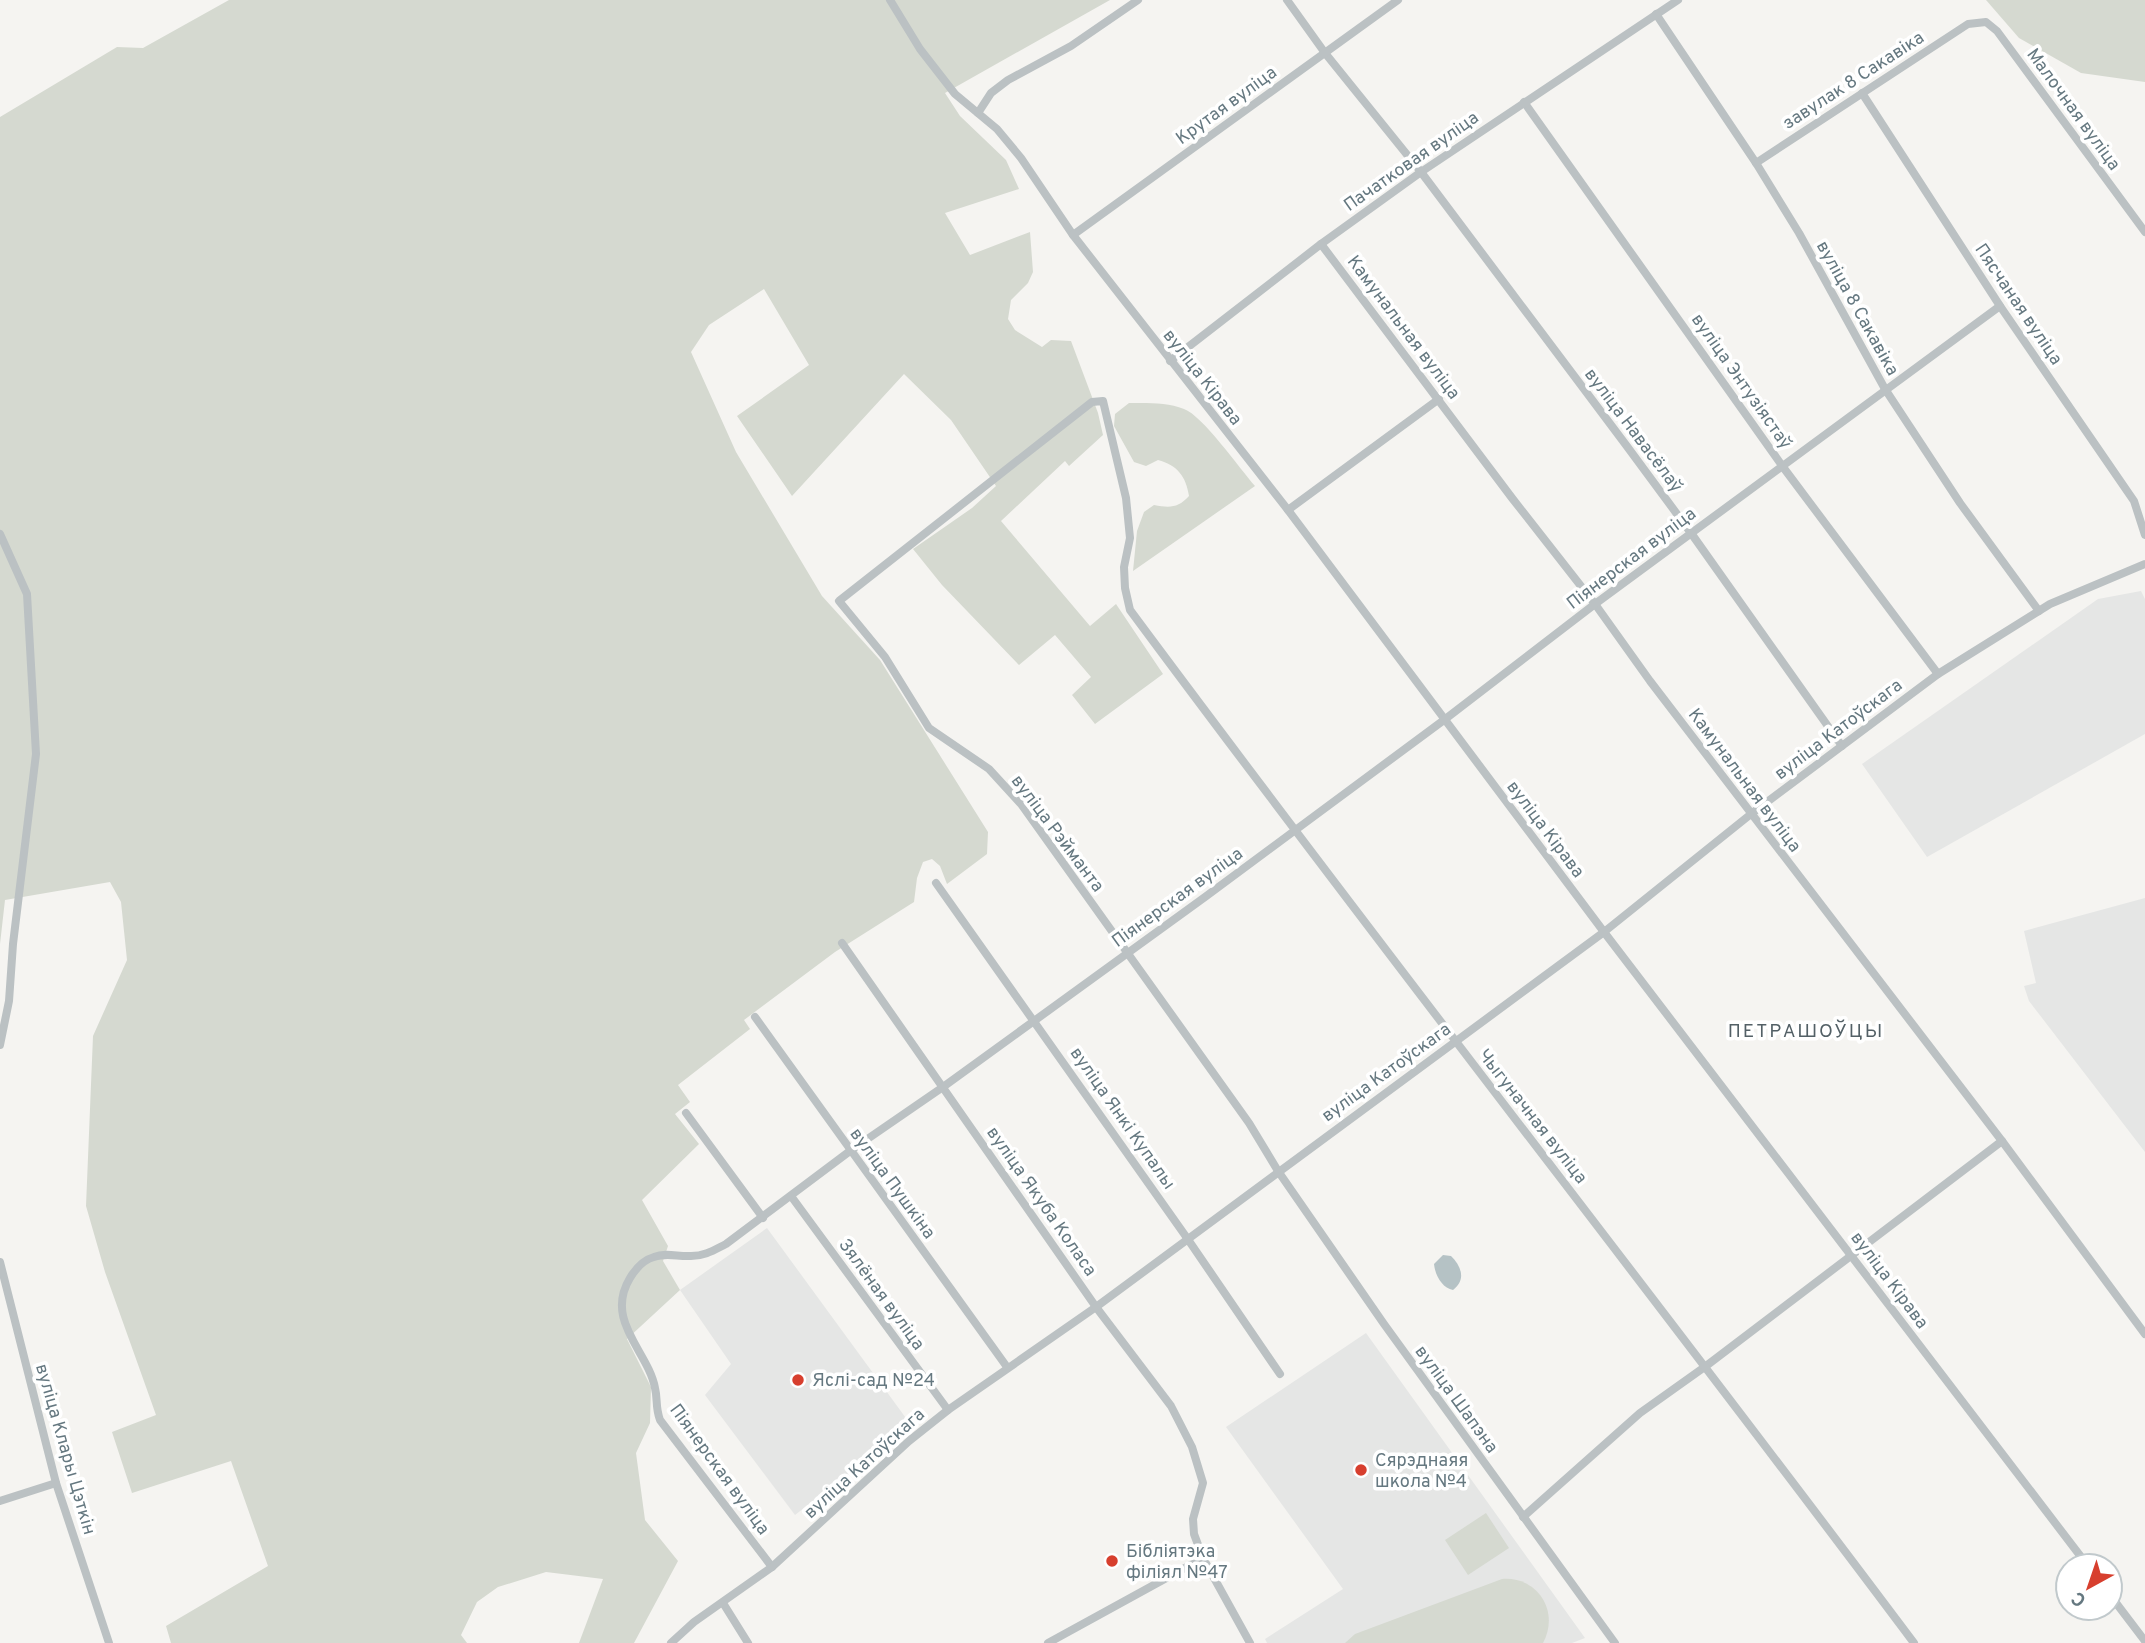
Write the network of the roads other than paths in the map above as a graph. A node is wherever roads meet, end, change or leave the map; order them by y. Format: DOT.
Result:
graph roads {
  1 [pos="890,0"];
  2 [pos="1138,0"];
  3 [pos="1287,0"];
  4 [pos="1398,0"];
  5 [pos="1678,0"];
  6 [pos="1656,14"];
  7 [pos="1968,24"];
  8 [pos="1325,53"];
  9 [pos="1862,93"];
  10 [pos="1524,103"];
  11 [pos="978,113"];
  12 [pos="1756,163"];
  13 [pos="1420,172"];
  14 [pos="2145,232"];
  15 [pos="1073,235"];
  16 [pos="1321,244"];
  17 [pos="2000,306"];
  18 [pos="1170,361"];
  19 [pos="1885,390"];
  20 [pos="1439,399"];
  21 [pos="1103,401"];
  22 [pos="1783,467"];
  23 [pos="1288,510"];
  24 [pos="1691,533"];
  25 [pos="0,534"];
  26 [pos="2145,535"];
  27 [pos="2145,564"];
  28 [pos="1595,604"];
  29 [pos="2039,611"];
  30 [pos="1938,674"];
  31 [pos="1444,720"];
  32 [pos="1842,746"];
  33 [pos="1751,814"];
  34 [pos="1293,830"];
  35 [pos="936,883"];
  36 [pos="1604,932"];
  37 [pos="842,943"];
  38 [pos="1127,954"];
  39 [pos="755,1017"];
  40 [pos="1035,1020"];
  41 [pos="1455,1040"];
  42 [pos="0,1045"];
  43 [pos="943,1087"];
  44 [pos="685,1113"];
  45 [pos="2002,1141"];
  46 [pos="850,1150"];
  47 [pos="1278,1171"];
  48 [pos="791,1196"];
  49 [pos="763,1218"];
  50 [pos="1187,1238"];
  51 [pos="1852,1255"];
  52 [pos="0,1262"];
  53 [pos="1096,1307"];
  54 [pos="2145,1334"];
  55 [pos="1706,1366"];
  56 [pos="1007,1367"];
  57 [pos="1280,1374"];
  58 [pos="948,1410"];
  59 [pos="56,1483"];
  60 [pos="0,1502"];
  61 [pos="1523,1517"];
  62 [pos="2077,1552"];
  63 [pos="1203,1558"];
  64 [pos="772,1567"];
  65 [pos="723,1603"];
  66 [pos="2124,1613"];
  67 [pos="2145,1641"];
  68 [pos="109,1643"];
  69 [pos="671,1643"];
  70 [pos="748,1643"];
  71 [pos="1048,1643"];
  72 [pos="1250,1643"];
  73 [pos="1615,1643"];
  74 [pos="1914,1643"];
  1 -- 11 [label="street, вуліца Кірава"];
  2 -- 11 [label="street"];
  3 -- 8 [label="street, вуліца Навасёлаў"];
  4 -- 8 [label="street, Крутая вуліца"];
  5 -- 6 [label="street, Пачатковая вуліца"];
  6 -- 10 [label="street, Пачатковая вуліца"];
  6 -- 12 [label="street, вуліца 8 Сакавіка"];
  7 -- 9 [label="street, завулак 8 Сакавіка"];
  7 -- 14 [label="street, Малочная вуліца"];
  8 -- 13 [label="street, вуліца Навасёлаў"];
  8 -- 15 [label="street, Крутая вуліца"];
  9 -- 12 [label="street, завулак 8 Сакавіка"];
  9 -- 17 [label="street, Пясчаная вуліца"];
  10 -- 13 [label="street, Пачатковая вуліца"];
  10 -- 22 [label="street, вуліца Энтузіястаў"];
  11 -- 15 [label="street, вуліца Кірава"];
  12 -- 19 [label="street, вуліца 8 Сакавіка"];
  13 -- 16 [label="street, Пачатковая вуліца"];
  13 -- 24 [label="street, вуліца Навасёлаў"];
  15 -- 18 [label="street, вуліца Кірава"];
  16 -- 18 [label="street, Пачатковая вуліца"];
  16 -- 20 [label="street, Камунальная вуліца"];
  17 -- 19 [label="street, Піянерская вуліца"];
  17 -- 26 [label="street, Пясчаная вуліца"];
  18 -- 23 [label="street, вуліца Кірава"];
  19 -- 22 [label="street, Піянерская вуліца"];
  19 -- 29 [label="street, вуліца 8 Сакавіка"];
  20 -- 23 [label="street"];
  20 -- 28 [label="street, Камунальная вуліца"];
  21 -- 34 [label="street, Чыгуначная вуліца"];
  21 -- 38 [label="street, вуліца Рэйманта"];
  22 -- 24 [label="street, Піянерская вуліца"];
  22 -- 30 [label="street, вуліца Энтузіястаў"];
  23 -- 31 [label="street, вуліца Кірава"];
  24 -- 28 [label="street, Піянерская вуліца"];
  24 -- 32 [label="street, вуліца Навасёлаў"];
  25 -- 42 [label="street"];
  27 -- 29 [label="street, вуліца Катоўскага"];
  28 -- 31 [label="street, Піянерская вуліца"];
  28 -- 33 [label="street, Камунальная вуліца"];
  29 -- 30 [label="street, вуліца Катоўскага"];
  30 -- 32 [label="street, вуліца Катоўскага"];
  31 -- 34 [label="street, Піянерская вуліца"];
  31 -- 36 [label="street, вуліца Кірава"];
  32 -- 33 [label="street, вуліца Катоўскага"];
  33 -- 36 [label="street, вуліца Катоўскага"];
  33 -- 45 [label="street, Камунальная вуліца"];
  34 -- 38 [label="street, Піянерская вуліца"];
  34 -- 41 [label="street, Чыгуначная вуліца"];
  35 -- 40 [label="street, вуліца Янкі Купалы"];
  36 -- 41 [label="street, вуліца Катоўскага"];
  36 -- 51 [label="street, вуліца Кірава"];
  37 -- 43 [label="street, вуліца Якуба Коласа"];
  38 -- 40 [label="street, Піянерская вуліца"];
  38 -- 47 [label="street, вуліца Рэйманта"];
  39 -- 46 [label="street, вуліца Пушкіна"];
  40 -- 43 [label="street, Піянерская вуліца"];
  40 -- 50 [label="street, вуліца Янкі Купалы"];
  41 -- 47 [label="street, вуліца Катоўскага"];
  41 -- 55 [label="street, Чыгуначная вуліца"];
  43 -- 46 [label="street, Піянерская вуліца"];
  43 -- 53 [label="street, вуліца Якуба Коласа"];
  44 -- 49 [label="street"];
  45 -- 51 [label="street"];
  45 -- 54 [label="street, Камунальная вуліца"];
  46 -- 48 [label="street, Піянерская вуліца"];
  46 -- 56 [label="street, вуліца Пушкіна"];
  47 -- 50 [label="street, вуліца Катоўскага"];
  47 -- 61 [label="street, вуліца Шапэна"];
  48 -- 49 [label="street, Піянерская вуліца"];
  48 -- 58 [label="street, Зялёная вуліца"];
  49 -- 64 [label="street, Піянерская вуліца"];
  50 -- 53 [label="street, вуліца Катоўскага"];
  50 -- 57 [label="street, вуліца Янкі Купалы"];
  51 -- 55 [label="street"];
  51 -- 62 [label="street, вуліца Кірава"];
  52 -- 59 [label="street, вуліца Клары Цэткін"];
  53 -- 56 [label="street, вуліца Катоўскага"];
  53 -- 63 [label="street, вуліца Якуба Коласа"];
  55 -- 61 [label="street"];
  55 -- 74 [label="street, Чыгуначная вуліца"];
  56 -- 58 [label="street, вуліца Катоўскага"];
  58 -- 64 [label="street, вуліца Катоўскага"];
  59 -- 60 [label="street"];
  59 -- 68 [label="street, вуліца Клары Цэткін"];
  61 -- 73 [label="street, вуліца Шапэна"];
  63 -- 71 [label="street"];
  63 -- 72 [label="street"];
  64 -- 65 [label="street, вуліца Катоўскага"];
  65 -- 69 [label="street, вуліца Катоўскага"];
  65 -- 70 [label="street"];
  66 -- 67 [label="street"];
}
